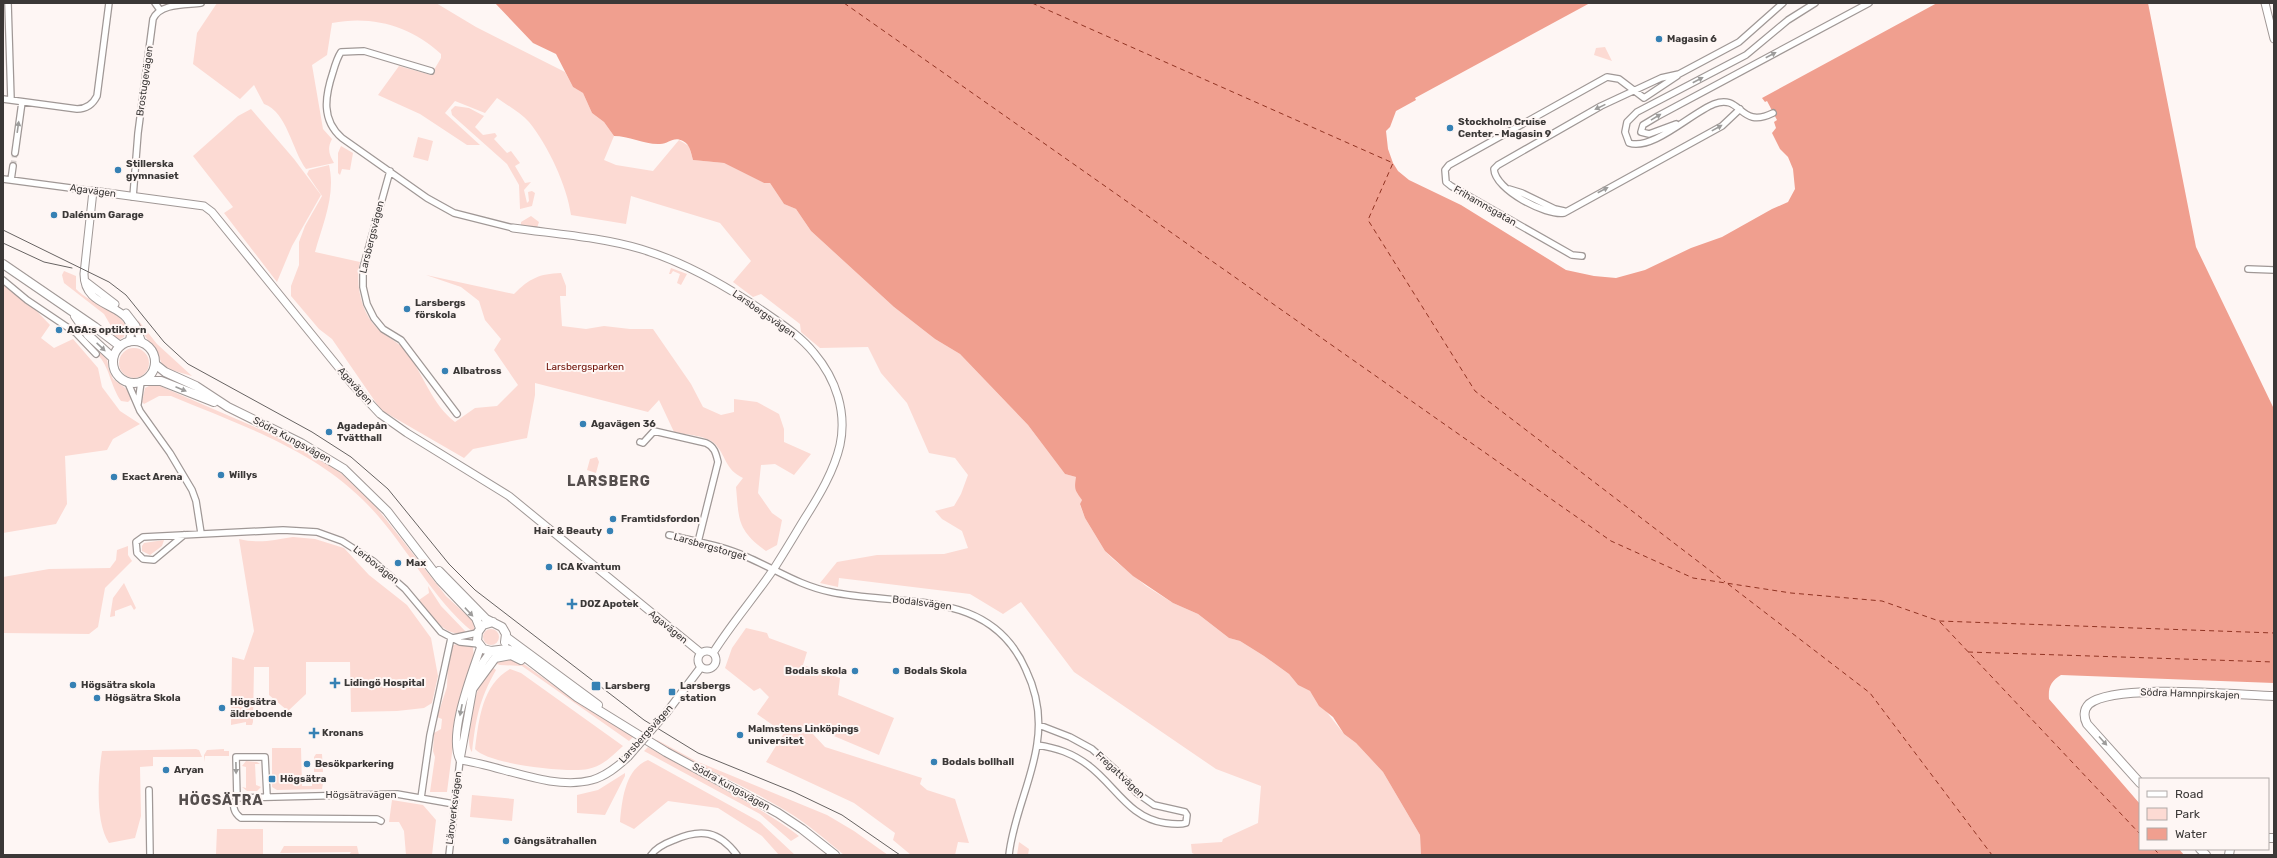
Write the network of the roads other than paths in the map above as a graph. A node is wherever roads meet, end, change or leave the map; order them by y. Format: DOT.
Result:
graph roads {
  1 [pos="8,3"];
  2 [pos="109,3"];
  3 [pos="155,3"];
  4 [pos="201,3"];
  5 [pos="1783,3"];
  6 [pos="1815,3"];
  7 [pos="1869,3"];
  8 [pos="2265,3"];
  9 [pos="160,10"];
  10 [pos="2274,39"];
  11 [pos="431,71"];
  12 [pos="1679,74"];
  13 [pos="1636,91"];
  14 [pos="3,99"];
  15 [pos="11,100"];
  16 [pos="22,102"];
  17 [pos="1740,110"];
  18 [pos="1773,112"];
  19 [pos="1682,122"];
  20 [pos="15,153"];
  21 [pos="13,166"];
  22 [pos="390,171"];
  23 [pos="3,179"];
  24 [pos="11,180"];
  25 [pos="93,191"];
  26 [pos="133,197"];
  27 [pos="513,228"];
  28 [pos="1582,256"];
  29 [pos="3,264"];
  30 [pos="2248,269"];
  31 [pos="2274,270"];
  32 [pos="3,280"];
  33 [pos="85,281"];
  34 [pos="73,314"];
  35 [pos="128,342"];
  36 [pos="142,343"];
  37 [pos="120,346"];
  38 [pos="96,354"];
  39 [pos="113,358"];
  40 [pos="155,364"];
  41 [pos="142,382"];
  42 [pos="128,383"];
  43 [pos="138,404"];
  44 [pos="228,407"];
  45 [pos="456,414"];
  46 [pos="640,442"];
  47 [pos="200,533"];
  48 [pos="184,535"];
  49 [pos="669,535"];
  50 [pos="698,542"];
  51 [pos="418,549"];
  52 [pos="773,570"];
  53 [pos="493,622"];
  54 [pos="479,630"];
  55 [pos="506,637"];
  56 [pos="451,638"];
  57 [pos="480,645"];
  58 [pos="495,650"];
  59 [pos="713,653"];
  60 [pos="701,654"];
  61 [pos="702,667"];
  62 [pos="553,679"];
  63 [pos="473,688"];
  64 [pos="2274,696"];
  65 [pos="624,725"];
  66 [pos="1039,725"];
  67 [pos="1037,745"];
  68 [pos="460,760"];
  69 [pos="2139,782"];
  70 [pos="149,790"];
  71 [pos="267,796"];
  72 [pos="237,798"];
  73 [pos="421,798"];
  74 [pos="454,804"];
  75 [pos="381,821"];
  76 [pos="150,855"];
  77 [pos="449,855"];
  78 [pos="651,855"];
  79 [pos="737,855"];
  80 [pos="835,855"];
  81 [pos="1009,855"];
  1 -- 15 [label="street"];
  2 -- 16 [label="street"];
  3 -- 9 [label="street"];
  4 -- 9 [label="street"];
  5 -- 12 [label="street"];
  19 -- 6 [label="street, one-way"];
  19 -- 7 [label="street, one-way"];
  8 -- 10 [label="street"];
  9 -- 26 [label="street, Brostugevägen"];
  11 -- 22 [label="street, Larsbergsvägen"];
  12 -- 13 [label="street"];
  12 -- 13 [label="street, Frihamnsgatan"];
  13 -- 17 [label="street, one-way"];
  13 -- 28 [label="street, Frihamnsgatan"];
  14 -- 15 [label="street"];
  15 -- 16 [label="street"];
  20 -- 16 [label="street, one-way"];
  17 -- 18 [label="street"];
  17 -- 19 [label="street"];
  21 -- 24 [label="street"];
  22 -- 27 [label="street, Larsbergsvägen"];
  22 -- 45 [label="street, Larsbergsvägen"];
  23 -- 24 [label="street, Agavägen"];
  24 -- 25 [label="street, Agavägen"];
  25 -- 26 [label="street, Agavägen"];
  25 -- 33 [label="street"];
  26 -- 60 [label="street, Agavägen"];
  27 -- 52 [label="street, Larsbergsvägen"];
  29 -- 34 [label="main road"];
  30 -- 31 [label="street"];
  32 -- 38 [label="street"];
  33 -- 35 [label="street"];
  33 -- 36 [label="street"];
  34 -- 37 [label="main road"];
  34 -- 39 [label="main road, one-way"];
  35 -- 36 [label="main road"];
  35 -- 37 [label="main road"];
  36 -- 40 [label="main road"];
  37 -- 39 [label="main road"];
  39 -- 42 [label="main road"];
  40 -- 41 [label="main road"];
  40 -- 44 [label="main road, Södra Kungsvägen"];
  41 -- 42 [label="main road, Södra Kungsvägen"];
  41 -- 43 [label="street"];
  41 -- 44 [label="main road, Södra Kungsvägen, one-way"];
  42 -- 43 [label="street"];
  43 -- 47 [label="street"];
  44 -- 51 [label="main road, Södra Kungsvägen"];
  46 -- 50 [label="street"];
  47 -- 48 [label="street, Lerbovägen"];
  47 -- 56 [label="street, Lerbovägen"];
  48 -- 48 [label="street, Lerbovägen"];
  49 -- 50 [label="street, Larsbergstorget"];
  50 -- 52 [label="street, Larsbergstorget"];
  51 -- 53 [label="main road, Södra Kungsvägen"];
  51 -- 54 [label="main road, Södra Kungsvägen, one-way"];
  52 -- 59 [label="street, Larsbergsvägen"];
  52 -- 66 [label="street, Bodalsvägen"];
  53 -- 54 [label="main road"];
  53 -- 55 [label="main road, Södra Kungsvägen"];
  54 -- 56 [label="street"];
  54 -- 57 [label="main road, Södra Kungsvägen"];
  55 -- 58 [label="main road"];
  55 -- 65 [label="main road, Södra Kungsvägen"];
  56 -- 57 [label="street, Lerbovägen"];
  56 -- 73 [label="street"];
  57 -- 58 [label="main road, Södra Kungsvägen"];
  57 -- 68 [label="street, Läroverksvägen, one-way"];
  58 -- 62 [label="main road, Södra Kungsvägen"];
  58 -- 63 [label="street, Läroverksvägen"];
  59 -- 60 [label="street"];
  59 -- 61 [label="street"];
  60 -- 61 [label="street"];
  61 -- 68 [label="street, Larsbergsvägen, bridge"];
  62 -- 63 [label="main road"];
  62 -- 65 [label="main road, Södra Kungsvägen"];
  63 -- 68 [label="street, Läroverksvägen"];
  64 -- 69 [label="main road, Södra Hamnpirskajen, one-way"];
  65 -- 80 [label="main road, Södra Kungsvägen"];
  66 -- 67 [label="street, Bodalsvägen"];
  66 -- 67 [label="street, Fregattvägen"];
  67 -- 81 [label="street, Bodalsvägen"];
  68 -- 74 [label="street, Läroverksvägen"];
  70 -- 76 [label="street"];
  71 -- 72 [label="street, Högsätravägen"];
  71 -- 72 [label="street, one-way"];
  71 -- 73 [label="street, Högsätravägen"];
  72 -- 75 [label="street"];
  73 -- 74 [label="street, Högsätravägen"];
  74 -- 77 [label="street, Läroverksvägen"];
  78 -- 79 [label="street"];
}
